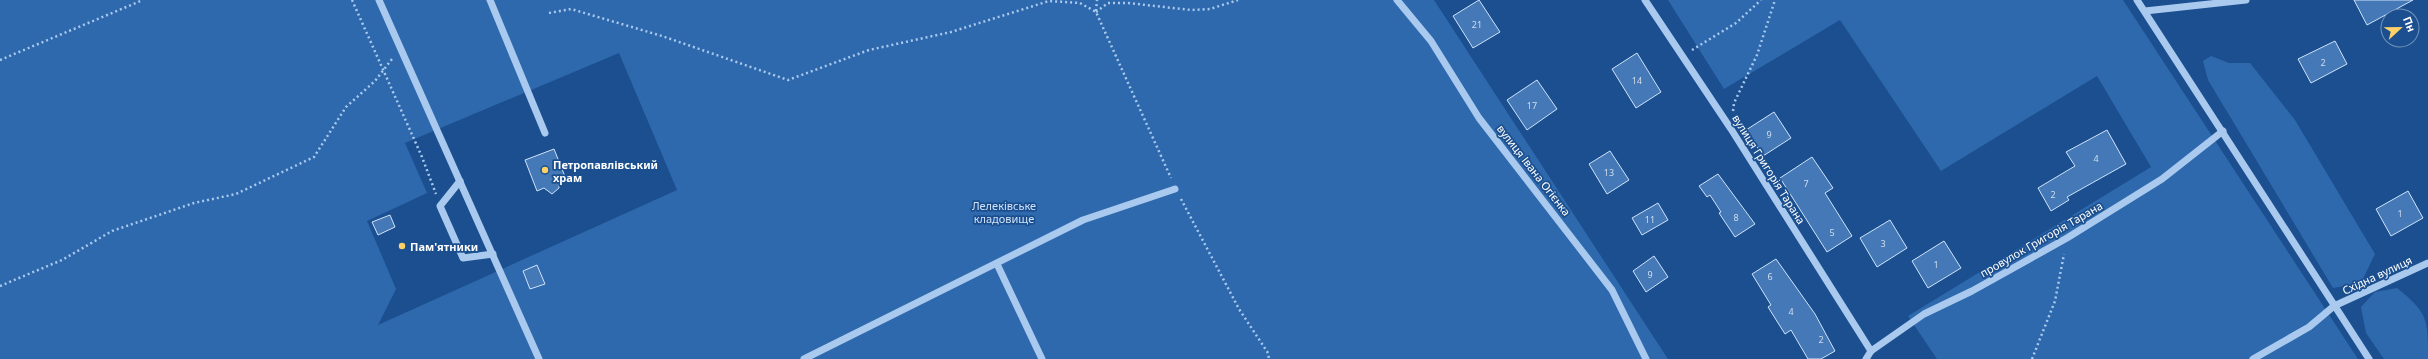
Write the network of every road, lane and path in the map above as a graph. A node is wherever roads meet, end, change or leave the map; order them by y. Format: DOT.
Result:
graph roads {
  1 [pos="143,0"];
  2 [pos="352,0"];
  3 [pos="380,0"];
  4 [pos="490,0"];
  5 [pos="1097,0"];
  6 [pos="1238,0"];
  7 [pos="1396,0"];
  8 [pos="1645,0"];
  9 [pos="1761,0"];
  10 [pos="1775,0"];
  11 [pos="2138,0"];
  12 [pos="2246,0"];
  13 [pos="2145,11"];
  14 [pos="549,12"];
  15 [pos="1096,12"];
  16 [pos="401,48"];
  17 [pos="1682,56"];
  18 [pos="0,60"];
  19 [pos="384,70"];
  20 [pos="1731,129"];
  21 [pos="2223,131"];
  22 [pos="545,133"];
  23 [pos="460,181"];
  24 [pos="1176,189"];
  25 [pos="440,206"];
  26 [pos="2067,238"];
  27 [pos="493,254"];
  28 [pos="2428,263"];
  29 [pos="997,264"];
  30 [pos="0,286"];
  31 [pos="2334,306"];
  32 [pos="1871,352"];
  33 [pos="539,359"];
  34 [pos="804,359"];
  35 [pos="1042,359"];
  36 [pos="1269,359"];
  37 [pos="1646,359"];
  38 [pos="1866,359"];
  39 [pos="2032,359"];
  40 [pos="2254,359"];
  41 [pos="2369,359"];
  1 -- 18 [label="path"];
  2 -- 19 [label="path"];
  3 -- 16 [label="street"];
  4 -- 22 [label="street"];
  5 -- 15 [label="path"];
  6 -- 15 [label="path"];
  7 -- 37 [label="street, вулиця Івана Огієнка"];
  8 -- 17 [label="street, вулиця Григорія Тарана"];
  9 -- 17 [label="path"];
  10 -- 20 [label="path"];
  11 -- 13 [label="street"];
  12 -- 13 [label="street"];
  13 -- 21 [label="street"];
  14 -- 15 [label="path"];
  15 -- 24 [label="path"];
  16 -- 19 [label="path"];
  16 -- 23 [label="street"];
  17 -- 20 [label="street, вулиця Григорія Тарана"];
  19 -- 25 [label="path"];
  19 -- 30 [label="path"];
  20 -- 32 [label="street, вулиця Григорія Тарана"];
  21 -- 26 [label="street, провулок Григорія Тарана"];
  21 -- 31 [label="street"];
  23 -- 25 [label="street"];
  23 -- 27 [label="street"];
  24 -- 29 [label="street"];
  24 -- 36 [label="path"];
  25 -- 27 [label="street"];
  26 -- 32 [label="street, провулок Григорія Тарана"];
  26 -- 39 [label="path"];
  27 -- 33 [label="street"];
  28 -- 31 [label="street, Східна вулиця"];
  29 -- 34 [label="street"];
  29 -- 35 [label="street"];
  31 -- 40 [label="street, Східна вулиця"];
  31 -- 41 [label="street"];
  32 -- 38 [label="street, провулок Григорія Тарана"];
}
